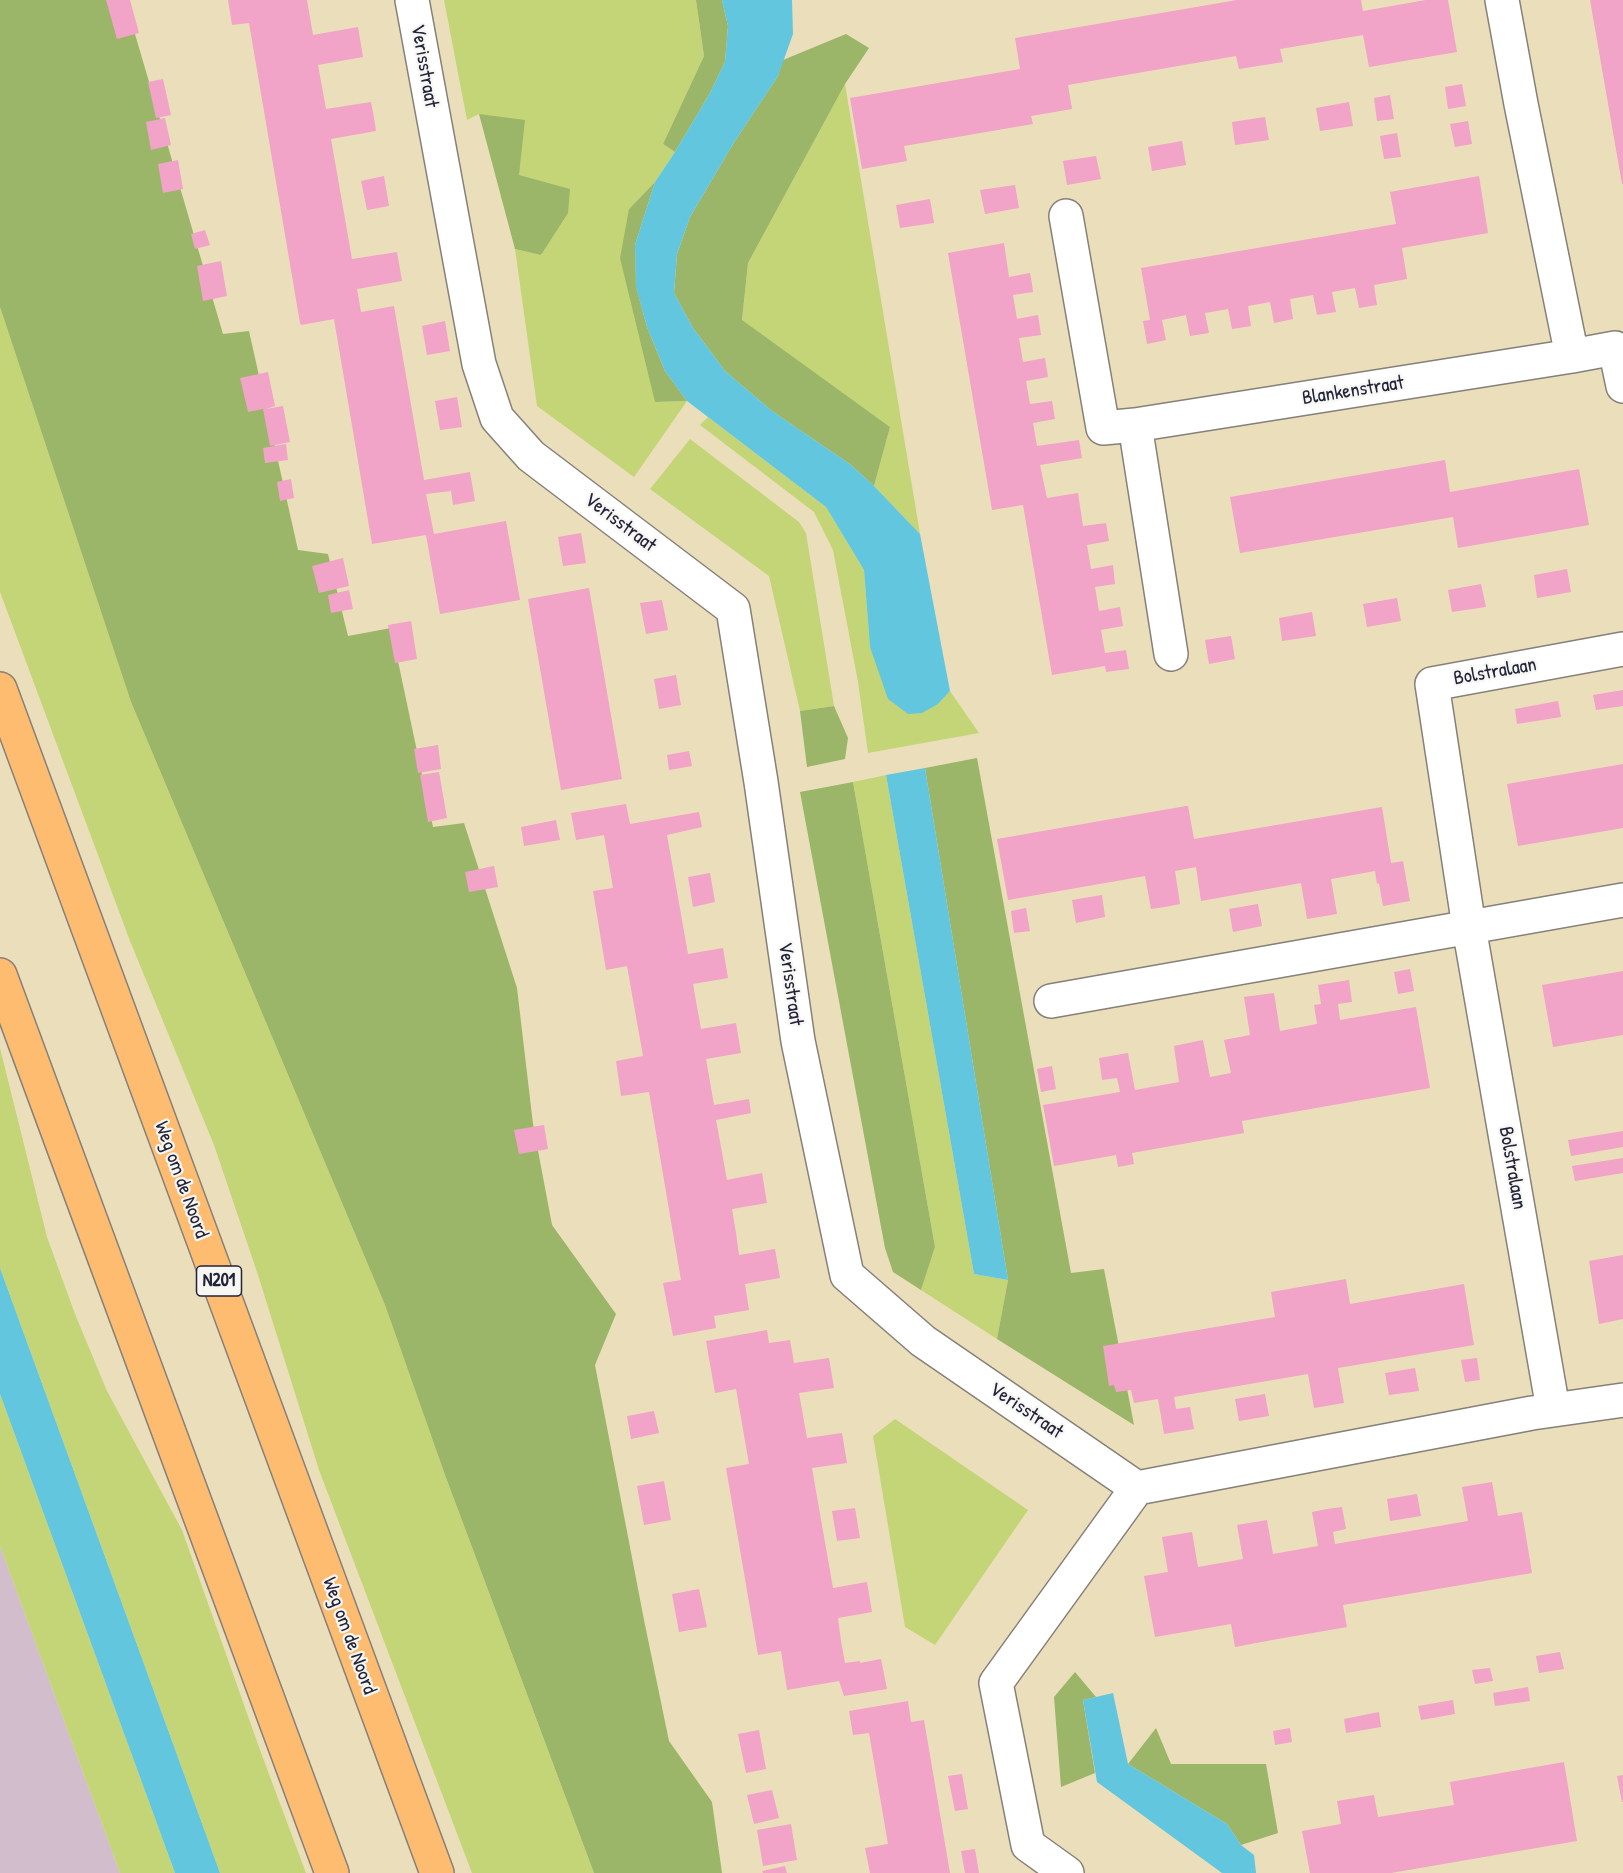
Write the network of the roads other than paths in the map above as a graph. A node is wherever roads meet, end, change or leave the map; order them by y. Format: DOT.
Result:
graph roads {
  1 [pos="412,0"];
  2 [pos="1502,0"];
  3 [pos="1066,216"];
  4 [pos="1572,356"];
  5 [pos="1623,386"];
  6 [pos="1135,425"];
  7 [pos="1623,649"];
  8 [pos="1171,654"];
  9 [pos="0,689"];
  10 [pos="1623,900"];
  11 [pos="1469,927"];
  12 [pos="0,975"];
  13 [pos="1051,1002"];
  14 [pos="1623,1400"];
  15 [pos="1553,1409"];
  16 [pos="1137,1488"];
  17 [pos="332,1873"];
  18 [pos="437,1873"];
  19 [pos="1067,1873"];
  1 -- 16 [label="street, Verisstraat"];
  2 -- 4 [label="street"];
  3 -- 6 [label="street, Blankenstraat"];
  4 -- 5 [label="street, Blankenstraat"];
  4 -- 6 [label="street, Blankenstraat"];
  6 -- 8 [label="street"];
  7 -- 11 [label="street, Bolstralaan"];
  9 -- 18 [label="highway, Weg om de Noord / N201"];
  10 -- 11 [label="street"];
  11 -- 13 [label="street"];
  11 -- 15 [label="street, Bolstralaan"];
  12 -- 17 [label="highway"];
  14 -- 15 [label="street"];
  15 -- 16 [label="street"];
  16 -- 19 [label="street"];
}
